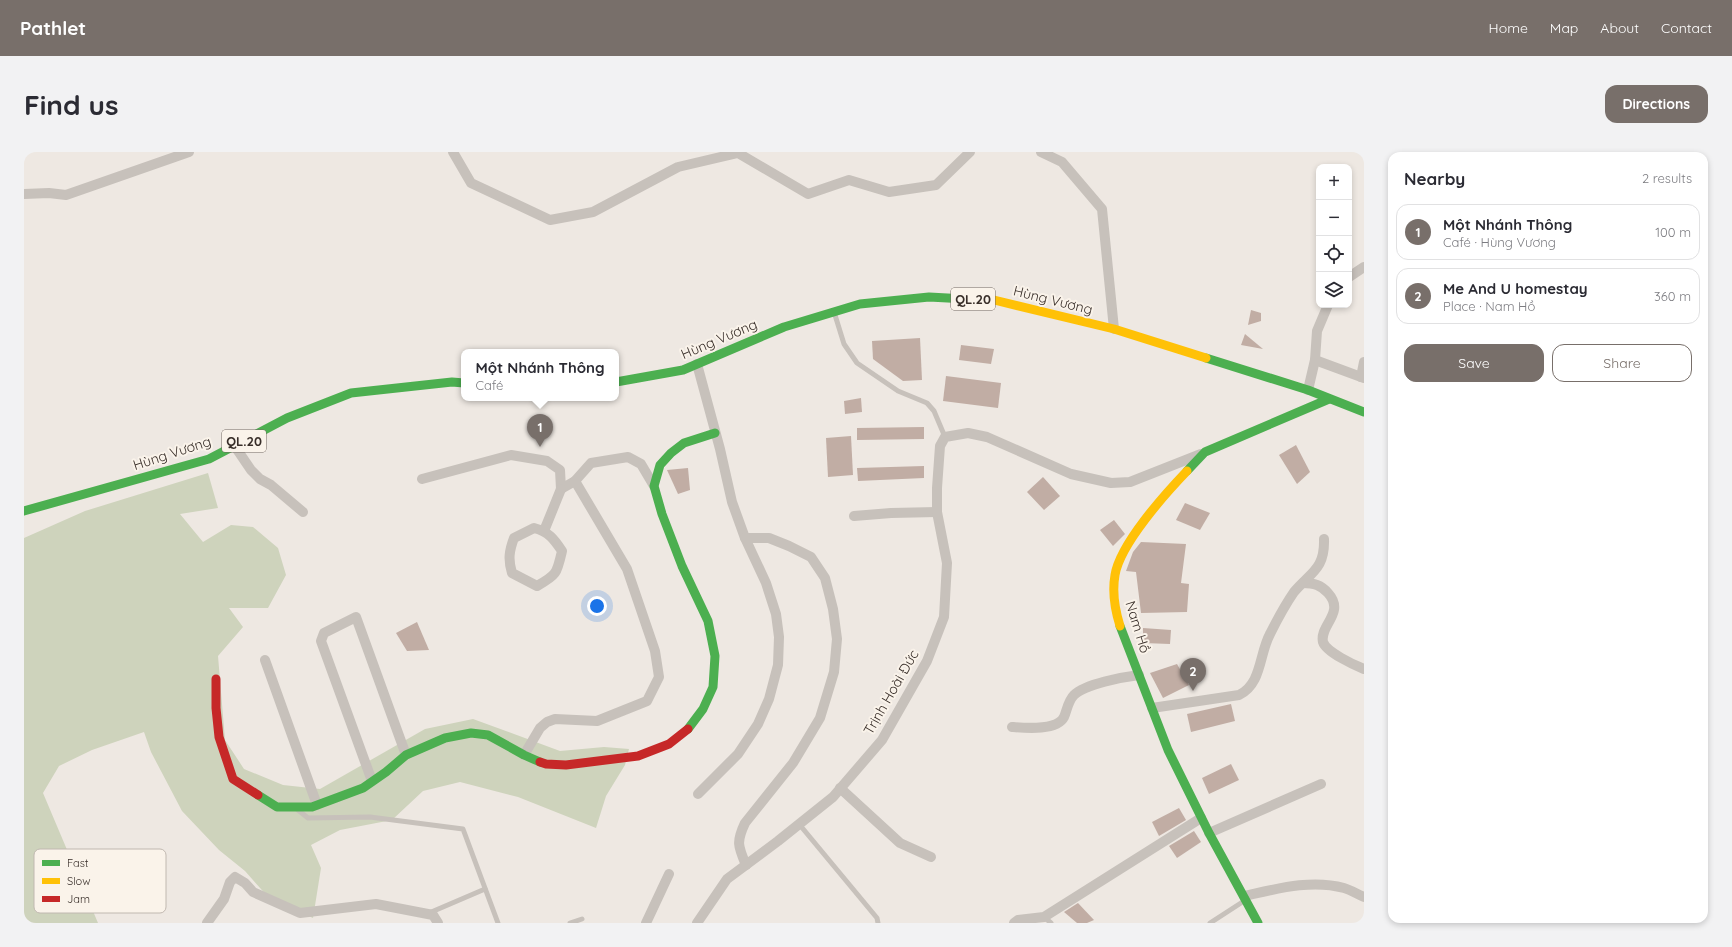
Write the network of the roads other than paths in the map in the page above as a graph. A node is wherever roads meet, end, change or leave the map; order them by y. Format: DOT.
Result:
graph roads {
  1 [pos="189,152"];
  2 [pos="453,152"];
  3 [pos="970,152"];
  4 [pos="1041,152"];
  5 [pos="24,194"];
  6 [pos="1364,267"];
  7 [pos="1352,275"];
  8 [pos="1327,308"];
  9 [pos="834,312"];
  10 [pos="1114,329"];
  11 [pos="1315,360"];
  12 [pos="1364,362"];
  13 [pos="697,364"];
  14 [pos="1362,377"];
  15 [pos="619,381"];
  16 [pos="461,383"];
  17 [pos="1308,390"];
  18 [pos="1330,399"];
  19 [pos="1364,412"];
  20 [pos="715,433"];
  21 [pos="946,437"];
  22 [pos="234,446"];
  23 [pos="1205,452"];
  24 [pos="422,479"];
  25 [pos="575,481"];
  26 [pos="654,486"];
  27 [pos="561,490"];
  28 [pos="24,511"];
  29 [pos="303,512"];
  30 [pos="937,512"];
  31 [pos="854,516"];
  32 [pos="544,531"];
  33 [pos="745,538"];
  34 [pos="1324,539"];
  35 [pos="1304,584"];
  36 [pos="265,660"];
  37 [pos="1364,669"];
  38 [pos="1139,675"];
  39 [pos="216,679"];
  40 [pos="1152,708"];
  41 [pos="1012,727"];
  42 [pos="406,755"];
  43 [pos="524,755"];
  44 [pos="372,782"];
  45 [pos="1321,784"];
  46 [pos="840,788"];
  47 [pos="698,794"];
  48 [pos="317,805"];
  49 [pos="294,807"];
  50 [pos="1201,818"];
  51 [pos="798,824"];
  52 [pos="1209,833"];
  53 [pos="931,857"];
  54 [pos="746,865"];
  55 [pos="669,874"];
  56 [pos="485,888"];
  57 [pos="1364,896"];
  58 [pos="1245,898"];
  59 [pos="427,914"];
  60 [pos="582,919"];
  61 [pos="1044,920"];
  62 [pos="696,922"];
  63 [pos="207,923"];
  64 [pos="438,923"];
  65 [pos="498,923"];
  66 [pos="570,923"];
  67 [pos="646,923"];
  68 [pos="878,923"];
  69 [pos="1014,923"];
  70 [pos="1210,923"];
  71 [pos="1258,923"];
  1 -- 5 [label="street"];
  2 -- 3 [label="street"];
  4 -- 10 [label="street"];
  6 -- 7 [label="street"];
  8 -- 11 [label="street"];
  9 -- 10 [label="main road, Hùng Vương / QL.20"];
  9 -- 13 [label="main road, Hùng Vương / QL.20"];
  9 -- 21 [label="lane"];
  10 -- 17 [label="main road, Hùng Vương / QL.20"];
  11 -- 14 [label="street"];
  11 -- 17 [label="street"];
  12 -- 14 [label="street"];
  13 -- 15 [label="main road, Hùng Vương / QL.20"];
  13 -- 20 [label="street"];
  16 -- 22 [label="main road, Hùng Vương / QL.20"];
  17 -- 18 [label="main road, Hùng Vương / QL.20"];
  18 -- 19 [label="main road, Hùng Vương / QL.20"];
  18 -- 23 [label="main road, Nam Hồ"];
  20 -- 26 [label="main road"];
  20 -- 33 [label="street"];
  21 -- 23 [label="street"];
  21 -- 30 [label="street, Trịnh Hoài Đức"];
  22 -- 28 [label="main road, Hùng Vương / QL.20"];
  22 -- 29 [label="street"];
  23 -- 38 [label="main road, Nam Hồ"];
  24 -- 27 [label="street"];
  25 -- 26 [label="street"];
  25 -- 27 [label="street"];
  25 -- 43 [label="street"];
  26 -- 43 [label="main road"];
  27 -- 32 [label="street"];
  30 -- 31 [label="street"];
  30 -- 46 [label="street, Trịnh Hoài Đức"];
  32 -- 32 [label="street"];
  33 -- 47 [label="street"];
  33 -- 54 [label="street"];
  34 -- 35 [label="street"];
  35 -- 37 [label="street"];
  35 -- 40 [label="street"];
  36 -- 48 [label="street"];
  38 -- 40 [label="main road, Nam Hồ"];
  38 -- 41 [label="street"];
  39 -- 49 [label="main road"];
  40 -- 50 [label="main road, Nam Hồ"];
  42 -- 43 [label="main road"];
  42 -- 44 [label="main road"];
  42 -- 44 [label="street"];
  44 -- 48 [label="main road"];
  45 -- 52 [label="street"];
  46 -- 51 [label="street, Trịnh Hoài Đức"];
  46 -- 53 [label="street"];
  48 -- 49 [label="main road"];
  49 -- 56 [label="lane"];
  50 -- 52 [label="main road, Nam Hồ"];
  50 -- 61 [label="street"];
  51 -- 54 [label="street, Trịnh Hoài Đức"];
  51 -- 68 [label="lane"];
  52 -- 58 [label="main road, Nam Hồ"];
  54 -- 62 [label="street, Trịnh Hoài Đức"];
  55 -- 67 [label="street"];
  56 -- 59 [label="lane"];
  56 -- 65 [label="lane"];
  57 -- 58 [label="street"];
  58 -- 70 [label="lane"];
  58 -- 71 [label="main road, Nam Hồ"];
  59 -- 63 [label="street"];
  59 -- 64 [label="street"];
  60 -- 66 [label="lane"];
  61 -- 69 [label="street"];
}
